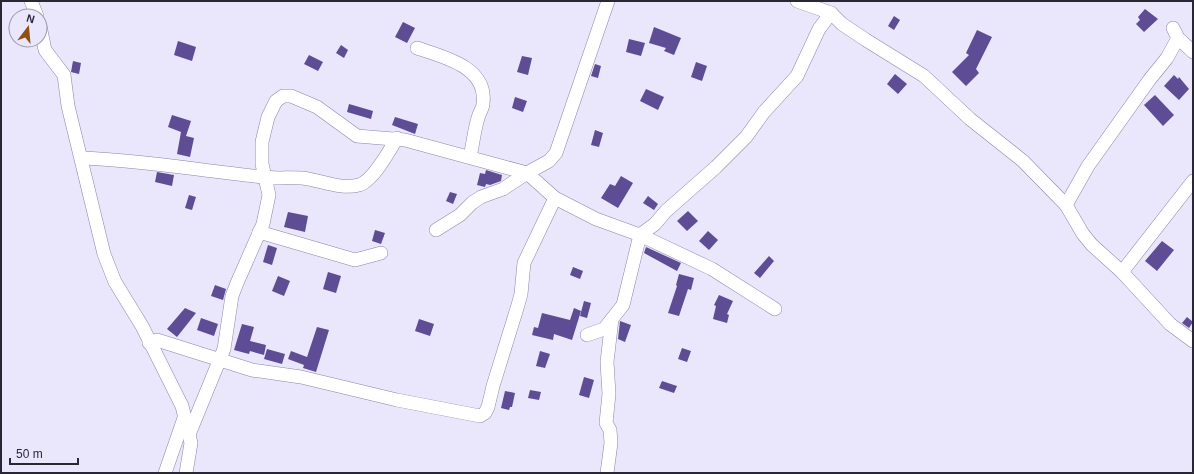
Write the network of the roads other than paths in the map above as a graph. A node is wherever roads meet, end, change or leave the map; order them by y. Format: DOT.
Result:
graph roads {
  1 [pos="608,1"];
  2 [pos="797,1"];
  3 [pos="831,13"];
  4 [pos="45,48"];
  5 [pos="417,48"];
  6 [pos="1193,52"];
  7 [pos="397,138"];
  8 [pos="470,157"];
  9 [pos="82,158"];
  10 [pos="527,172"];
  11 [pos="265,178"];
  12 [pos="1193,181"];
  13 [pos="555,198"];
  14 [pos="1066,205"];
  15 [pos="436,230"];
  16 [pos="259,232"];
  17 [pos="640,235"];
  18 [pos="381,252"];
  19 [pos="1122,272"];
  20 [pos="775,309"];
  21 [pos="612,318"];
  22 [pos="587,335"];
  23 [pos="1193,341"];
  24 [pos="149,343"];
  25 [pos="219,359"];
  26 [pos="184,418"];
  27 [pos="190,432"];
  28 [pos="165,473"];
  29 [pos="186,473"];
  30 [pos="607,473"];
  1 -- 10 [label="street"];
  2 -- 3 [label="street"];
  3 -- 14 [label="street"];
  3 -- 17 [label="street"];
  4 -- 9 [label="street"];
  5 -- 8 [label="street"];
  6 -- 14 [label="street"];
  7 -- 8 [label="street"];
  7 -- 11 [label="street"];
  7 -- 11 [label="street"];
  8 -- 10 [label="street"];
  9 -- 11 [label="street"];
  9 -- 24 [label="street"];
  10 -- 13 [label="street"];
  10 -- 15 [label="street"];
  11 -- 16 [label="street"];
  12 -- 19 [label="street"];
  13 -- 17 [label="street"];
  13 -- 25 [label="street"];
  14 -- 19 [label="street"];
  16 -- 18 [label="street"];
  16 -- 25 [label="street"];
  17 -- 20 [label="street"];
  17 -- 21 [label="street"];
  19 -- 23 [label="street"];
  21 -- 22 [label="street"];
  21 -- 30 [label="street"];
  24 -- 25 [label="street"];
  24 -- 26 [label="street"];
  25 -- 27 [label="street"];
  26 -- 27 [label="street"];
  26 -- 28 [label="street"];
  27 -- 29 [label="street"];
}
